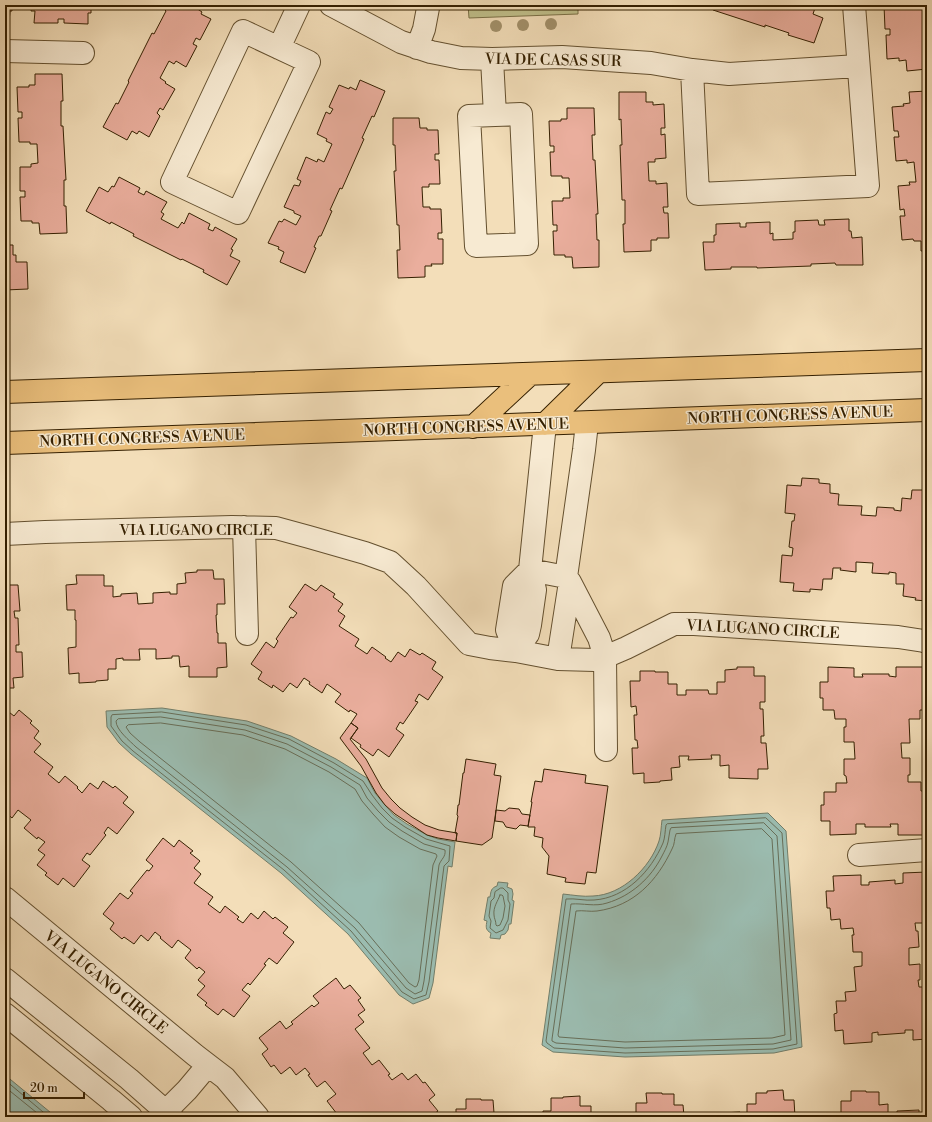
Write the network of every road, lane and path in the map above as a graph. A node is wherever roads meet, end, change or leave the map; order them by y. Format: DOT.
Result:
graph roads {
  1 [pos="299,5"];
  2 [pos="331,5"];
  3 [pos="854,5"];
  4 [pos="428,8"];
  5 [pos="278,48"];
  6 [pos="417,48"];
  7 [pos="5,51"];
  8 [pos="83,53"];
  9 [pos="492,60"];
  10 [pos="858,66"];
  11 [pos="692,70"];
  12 [pos="495,115"];
  13 [pos="927,360"];
  14 [pos="598,372"];
  15 [pos="530,374"];
  16 [pos="5,392"];
  17 [pos="927,410"];
  18 [pos="587,423"];
  19 [pos="545,424"];
  20 [pos="473,427"];
  21 [pos="5,443"];
  22 [pos="244,528"];
  23 [pos="5,534"];
  24 [pos="530,570"];
  25 [pos="568,579"];
  26 [pos="247,634"];
  27 [pos="927,642"];
  28 [pos="516,651"];
  29 [pos="606,657"];
  30 [pos="558,659"];
  31 [pos="606,750"];
  32 [pos="927,850"];
  33 [pos="859,855"];
  34 [pos="5,898"];
  35 [pos="5,979"];
  36 [pos="5,1014"];
  37 [pos="208,1064"];
  38 [pos="166,1115"];
  39 [pos="130,1117"];
  40 [pos="258,1117"];
  1 -- 5 [label="street"];
  2 -- 6 [label="street, VIA DE CASAS SUR"];
  3 -- 10 [label="street"];
  4 -- 6 [label="street"];
  5 -- 5 [label="street"];
  6 -- 9 [label="street, VIA DE CASAS SUR"];
  7 -- 8 [label="street"];
  9 -- 11 [label="street, VIA DE CASAS SUR"];
  9 -- 12 [label="street"];
  10 -- 11 [label="street, VIA DE CASAS SUR"];
  10 -- 11 [label="street"];
  12 -- 12 [label="street"];
  13 -- 14 [label="main road"];
  14 -- 15 [label="main road"];
  14 -- 19 [label="main road"];
  15 -- 16 [label="main road"];
  15 -- 20 [label="main road"];
  17 -- 18 [label="main road, NORTH CONGRESS AVENUE"];
  18 -- 19 [label="main road, NORTH CONGRESS AVENUE"];
  18 -- 25 [label="street"];
  19 -- 20 [label="main road, NORTH CONGRESS AVENUE"];
  19 -- 24 [label="street"];
  20 -- 21 [label="main road, NORTH CONGRESS AVENUE"];
  22 -- 23 [label="street, VIA LUGANO CIRCLE"];
  22 -- 26 [label="street"];
  22 -- 28 [label="street, VIA LUGANO CIRCLE"];
  24 -- 25 [label="street"];
  24 -- 28 [label="street"];
  25 -- 29 [label="street"];
  25 -- 30 [label="street"];
  27 -- 29 [label="street, VIA LUGANO CIRCLE"];
  28 -- 30 [label="street, VIA LUGANO CIRCLE"];
  29 -- 30 [label="street, VIA LUGANO CIRCLE"];
  29 -- 31 [label="street"];
  32 -- 33 [label="street"];
  34 -- 37 [label="street, VIA LUGANO CIRCLE"];
  35 -- 38 [label="street"];
  36 -- 39 [label="street"];
  37 -- 38 [label="street"];
  37 -- 40 [label="street, VIA LUGANO CIRCLE"];
}
